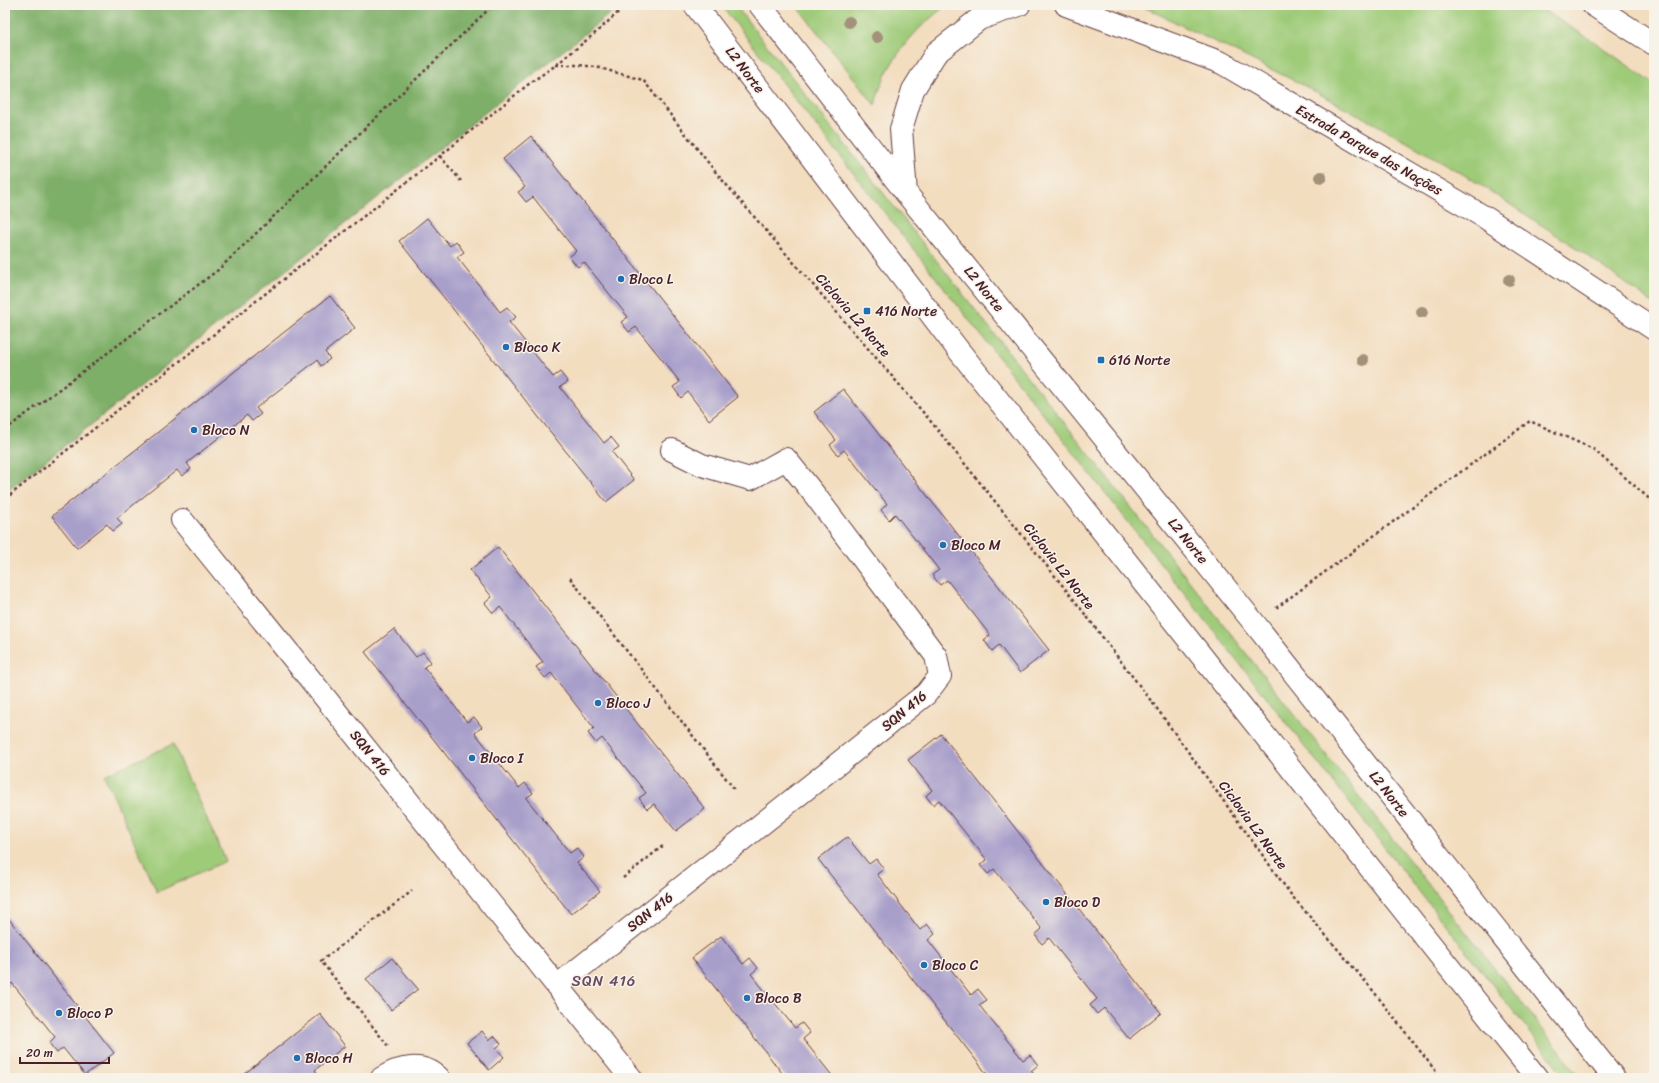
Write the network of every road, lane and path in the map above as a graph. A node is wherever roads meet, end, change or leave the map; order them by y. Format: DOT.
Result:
graph roads {
  1 [pos="493,5"];
  2 [pos="626,5"];
  3 [pos="695,5"];
  4 [pos="760,5"];
  5 [pos="1019,5"];
  6 [pos="1066,5"];
  7 [pos="1593,5"];
  8 [pos="1654,44"];
  9 [pos="556,65"];
  10 [pos="440,156"];
  11 [pos="461,181"];
  12 [pos="906,193"];
  13 [pos="1654,329"];
  14 [pos="5,430"];
  15 [pos="672,450"];
  16 [pos="5,499"];
  17 [pos="1654,503"];
  18 [pos="182,520"];
  19 [pos="570,578"];
  20 [pos="1255,624"];
  21 [pos="735,790"];
  22 [pos="664,845"];
  23 [pos="623,878"];
  24 [pos="412,891"];
  25 [pos="557,986"];
  26 [pos="389,1048"];
  27 [pos="382,1078"];
  28 [pos="439,1078"];
  29 [pos="631,1078"];
  30 [pos="1441,1078"];
  31 [pos="1537,1078"];
  32 [pos="1614,1078"];
  1 -- 14 [label="path"];
  2 -- 9 [label="path"];
  3 -- 31 [label="main road, L2 Norte"];
  4 -- 12 [label="main road, L2 Norte"];
  5 -- 12 [label="main road"];
  6 -- 13 [label="main road, Estrada Parque das Nações"];
  7 -- 8 [label="main road"];
  9 -- 10 [label="path"];
  9 -- 30 [label="path, Ciclovia L2 Norte"];
  10 -- 11 [label="path"];
  10 -- 16 [label="path"];
  12 -- 20 [label="main road, L2 Norte"];
  15 -- 25 [label="main road, SQN 416"];
  17 -- 20 [label="path"];
  18 -- 25 [label="main road, SQN 416"];
  19 -- 21 [label="path"];
  20 -- 32 [label="main road, L2 Norte"];
  22 -- 23 [label="path"];
  24 -- 26 [label="path"];
  25 -- 29 [label="main road, SQN 416"];
  27 -- 28 [label="main road"];
}
